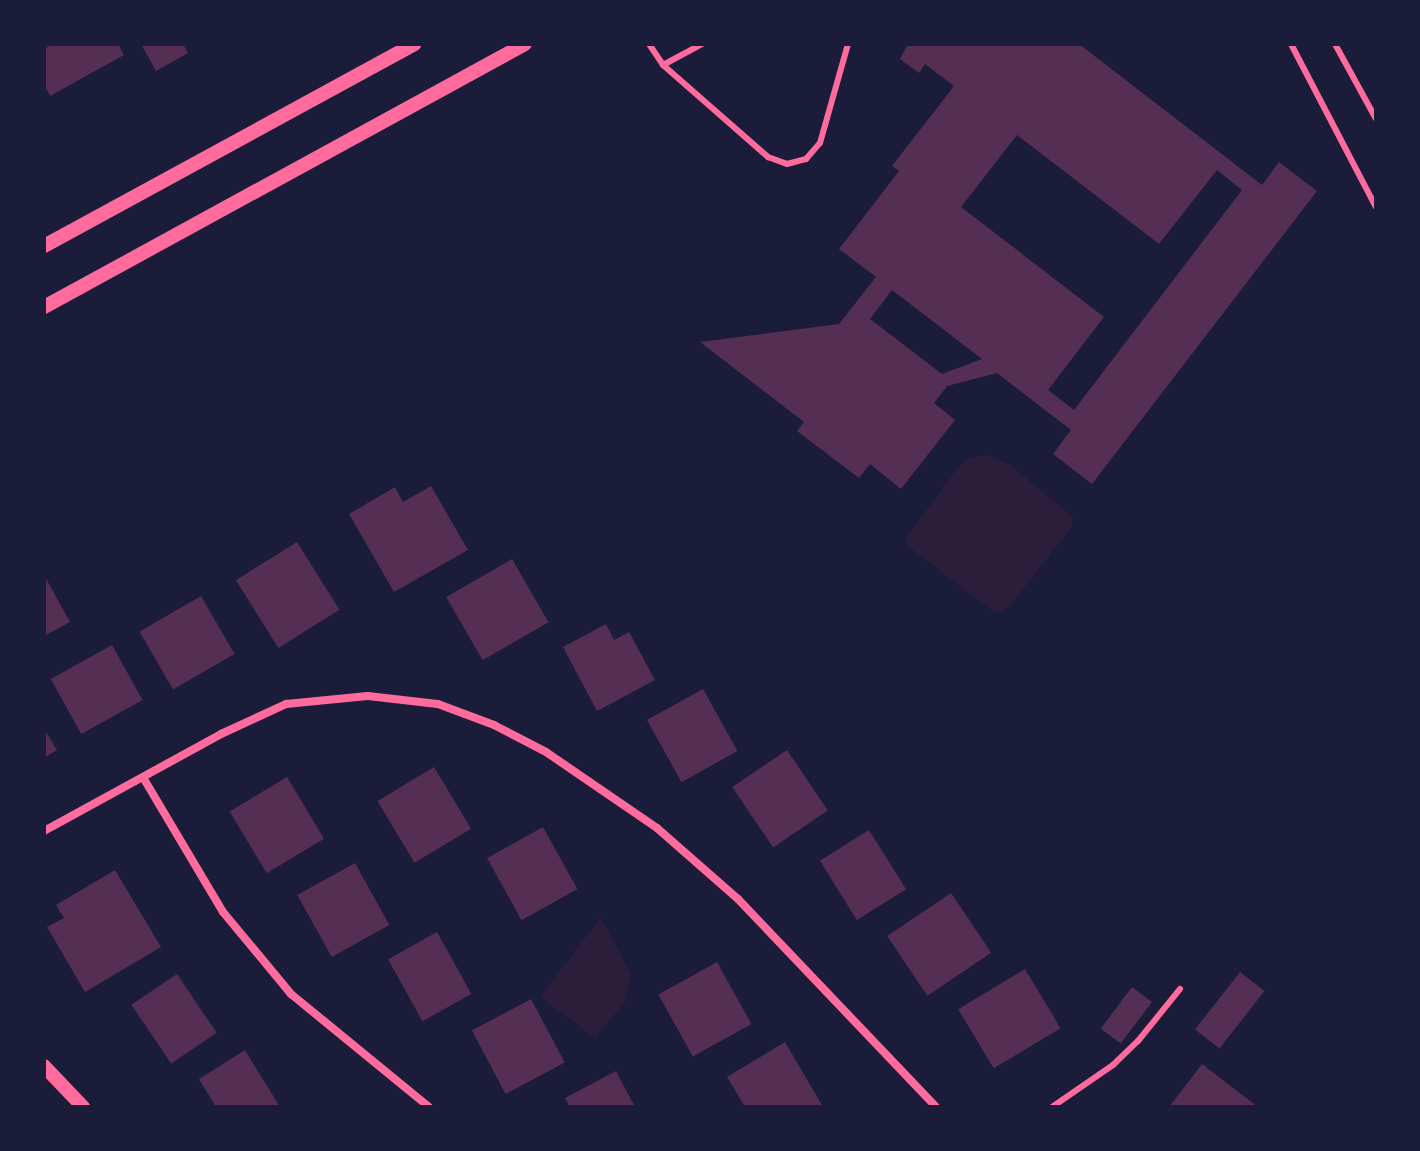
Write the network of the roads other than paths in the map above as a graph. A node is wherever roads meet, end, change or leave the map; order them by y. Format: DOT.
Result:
graph roads {
  1 [pos="414,44"];
  2 [pos="525,44"];
  3 [pos="649,44"];
  4 [pos="702,44"];
  5 [pos="848,44"];
  6 [pos="1291,44"];
  7 [pos="1335,44"];
  8 [pos="663,65"];
  9 [pos="1376,119"];
  10 [pos="1376,207"];
  11 [pos="44,246"];
  12 [pos="44,307"];
  13 [pos="144,779"];
  14 [pos="44,831"];
  15 [pos="1180,989"];
  16 [pos="44,1066"];
  17 [pos="83,1107"];
  18 [pos="429,1107"];
  19 [pos="936,1107"];
  20 [pos="1052,1107"];
  1 -- 11 [label="street"];
  2 -- 12 [label="street"];
  3 -- 8 [label="lane"];
  4 -- 8 [label="lane"];
  5 -- 8 [label="lane"];
  6 -- 10 [label="lane"];
  7 -- 9 [label="lane"];
  13 -- 14 [label="street"];
  13 -- 18 [label="street"];
  13 -- 19 [label="street"];
  15 -- 20 [label="lane"];
  16 -- 17 [label="street"];
}
